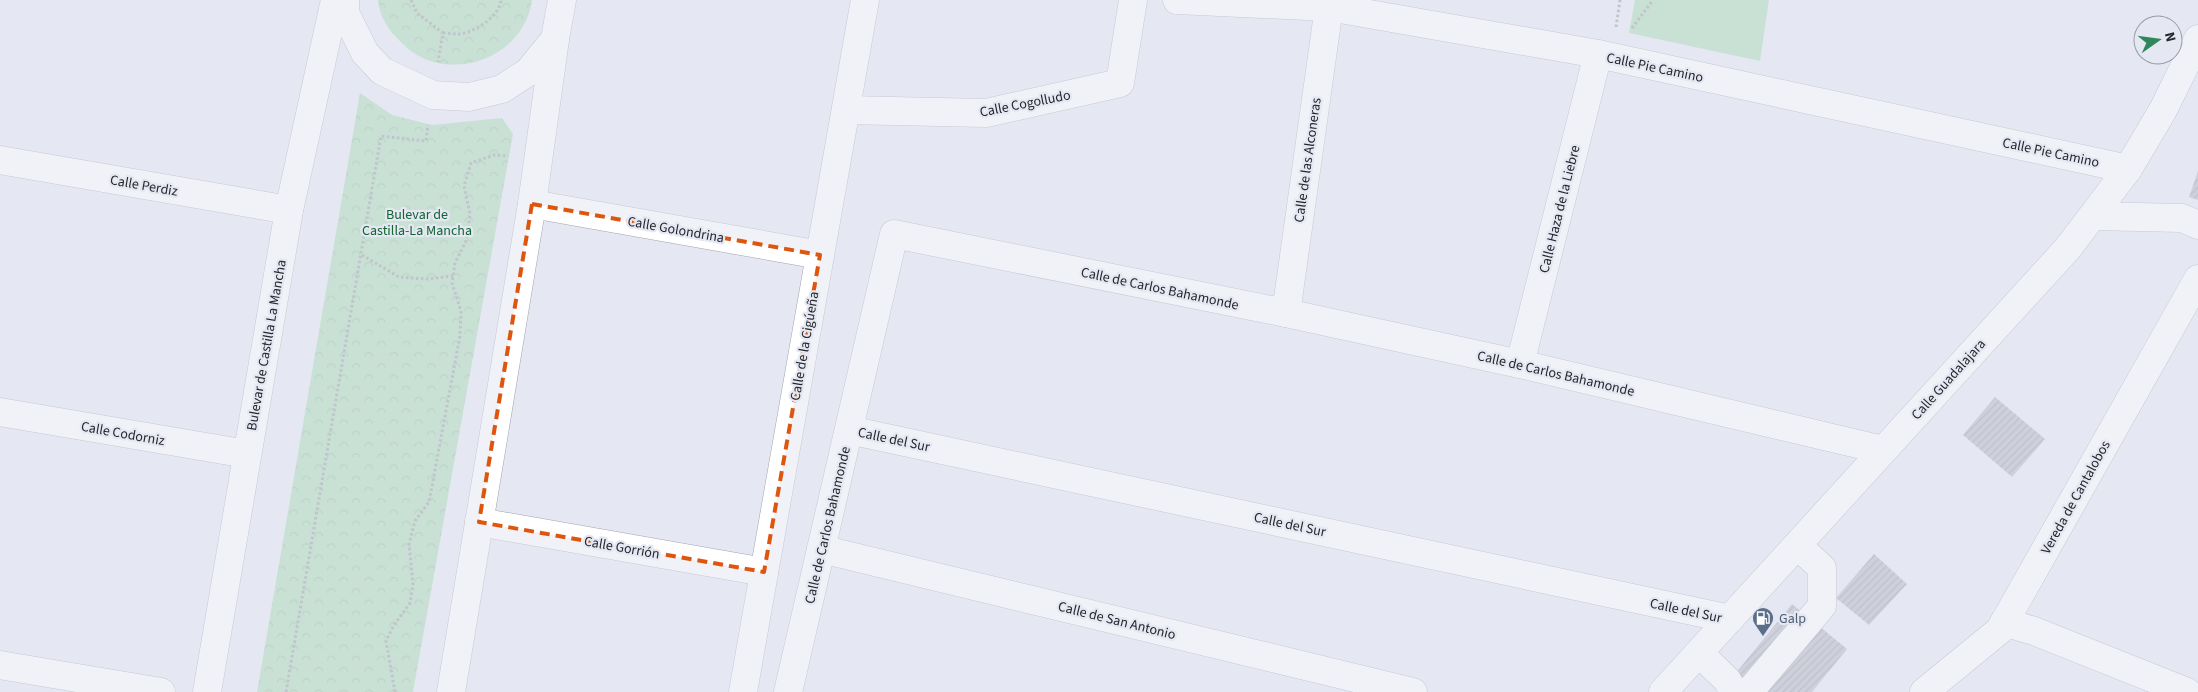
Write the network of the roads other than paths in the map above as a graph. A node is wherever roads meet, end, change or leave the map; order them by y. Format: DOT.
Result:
graph roads {
  1 [pos="335,0"];
  2 [pos="345,0"];
  3 [pos="562,0"];
  4 [pos="865,0"];
  5 [pos="1133,0"];
  6 [pos="1176,0"];
  7 [pos="1329,7"];
  8 [pos="555,39"];
  9 [pos="2198,39"];
  10 [pos="1598,54"];
  11 [pos="846,110"];
  12 [pos="0,160"];
  13 [pos="2128,169"];
  14 [pos="532,204"];
  15 [pos="289,210"];
  16 [pos="2093,216"];
  17 [pos="2198,225"];
  18 [pos="820,255"];
  19 [pos="2198,279"];
  20 [pos="1286,314"];
  21 [pos="1520,364"];
  22 [pos="0,412"];
  23 [pos="849,430"];
  24 [pos="1883,450"];
  25 [pos="247,454"];
  26 [pos="479,522"];
  27 [pos="1798,546"];
  28 [pos="821,548"];
  29 [pos="764,572"];
  30 [pos="1730,619"];
  31 [pos="2004,622"];
  32 [pos="1700,653"];
  33 [pos="0,665"];
  34 [pos="161,692"];
  35 [pos="207,692"];
  36 [pos="451,692"];
  37 [pos="743,692"];
  38 [pos="788,692"];
  39 [pos="1413,692"];
  40 [pos="1663,692"];
  41 [pos="1734,692"];
  42 [pos="1749,692"];
  43 [pos="1924,692"];
  44 [pos="2187,692"];
  1 -- 15 [label="street, Bulevar de Castilla La Mancha"];
  2 -- 8 [label="street"];
  3 -- 8 [label="street"];
  4 -- 11 [label="street, Calle de la Cigúeña"];
  5 -- 11 [label="street, Calle Cogolludo"];
  6 -- 7 [label="street, Calle Pie Camino"];
  7 -- 10 [label="street, Calle Pie Camino"];
  7 -- 20 [label="street, Calle de las Alconeras"];
  8 -- 14 [label="street"];
  9 -- 13 [label="street, Calle Guadalajara"];
  10 -- 13 [label="street, Calle Pie Camino"];
  10 -- 21 [label="street, Calle Haza de la Liebre"];
  11 -- 18 [label="street, Calle de la Cigúeña"];
  12 -- 15 [label="street, Calle Perdiz"];
  13 -- 16 [label="street, Calle Guadalajara"];
  14 -- 18 [label="street, Calle Golondrina"];
  14 -- 26 [label="street"];
  15 -- 25 [label="street, Bulevar de Castilla La Mancha"];
  16 -- 17 [label="street"];
  16 -- 24 [label="street, Calle Guadalajara"];
  18 -- 29 [label="street, Calle de la Cigúeña"];
  19 -- 31 [label="street, Vereda de Cantalobos"];
  20 -- 21 [label="street, Calle de Carlos Bahamonde"];
  20 -- 23 [label="street, Calle de Carlos Bahamonde"];
  21 -- 24 [label="street, Calle de Carlos Bahamonde"];
  22 -- 25 [label="street, Calle Codorniz"];
  23 -- 28 [label="street, Calle de Carlos Bahamonde"];
  23 -- 30 [label="street, Calle del Sur"];
  24 -- 27 [label="street, Calle Guadalajara"];
  25 -- 35 [label="street, Bulevar de Castilla La Mancha"];
  26 -- 29 [label="street, Calle Gorrión"];
  26 -- 36 [label="street"];
  27 -- 30 [label="street, Calle Guadalajara"];
  27 -- 42 [label="street"];
  28 -- 38 [label="street, Calle de Carlos Bahamonde"];
  28 -- 39 [label="street, Calle de San Antonio"];
  29 -- 37 [label="street, Calle de la Cigúeña"];
  30 -- 32 [label="street, Calle Guadalajara"];
  31 -- 43 [label="street, Vereda de Cantalobos"];
  31 -- 44 [label="street"];
  32 -- 40 [label="street, Calle Guadalajara"];
  32 -- 41 [label="street"];
  33 -- 34 [label="street"];
}
